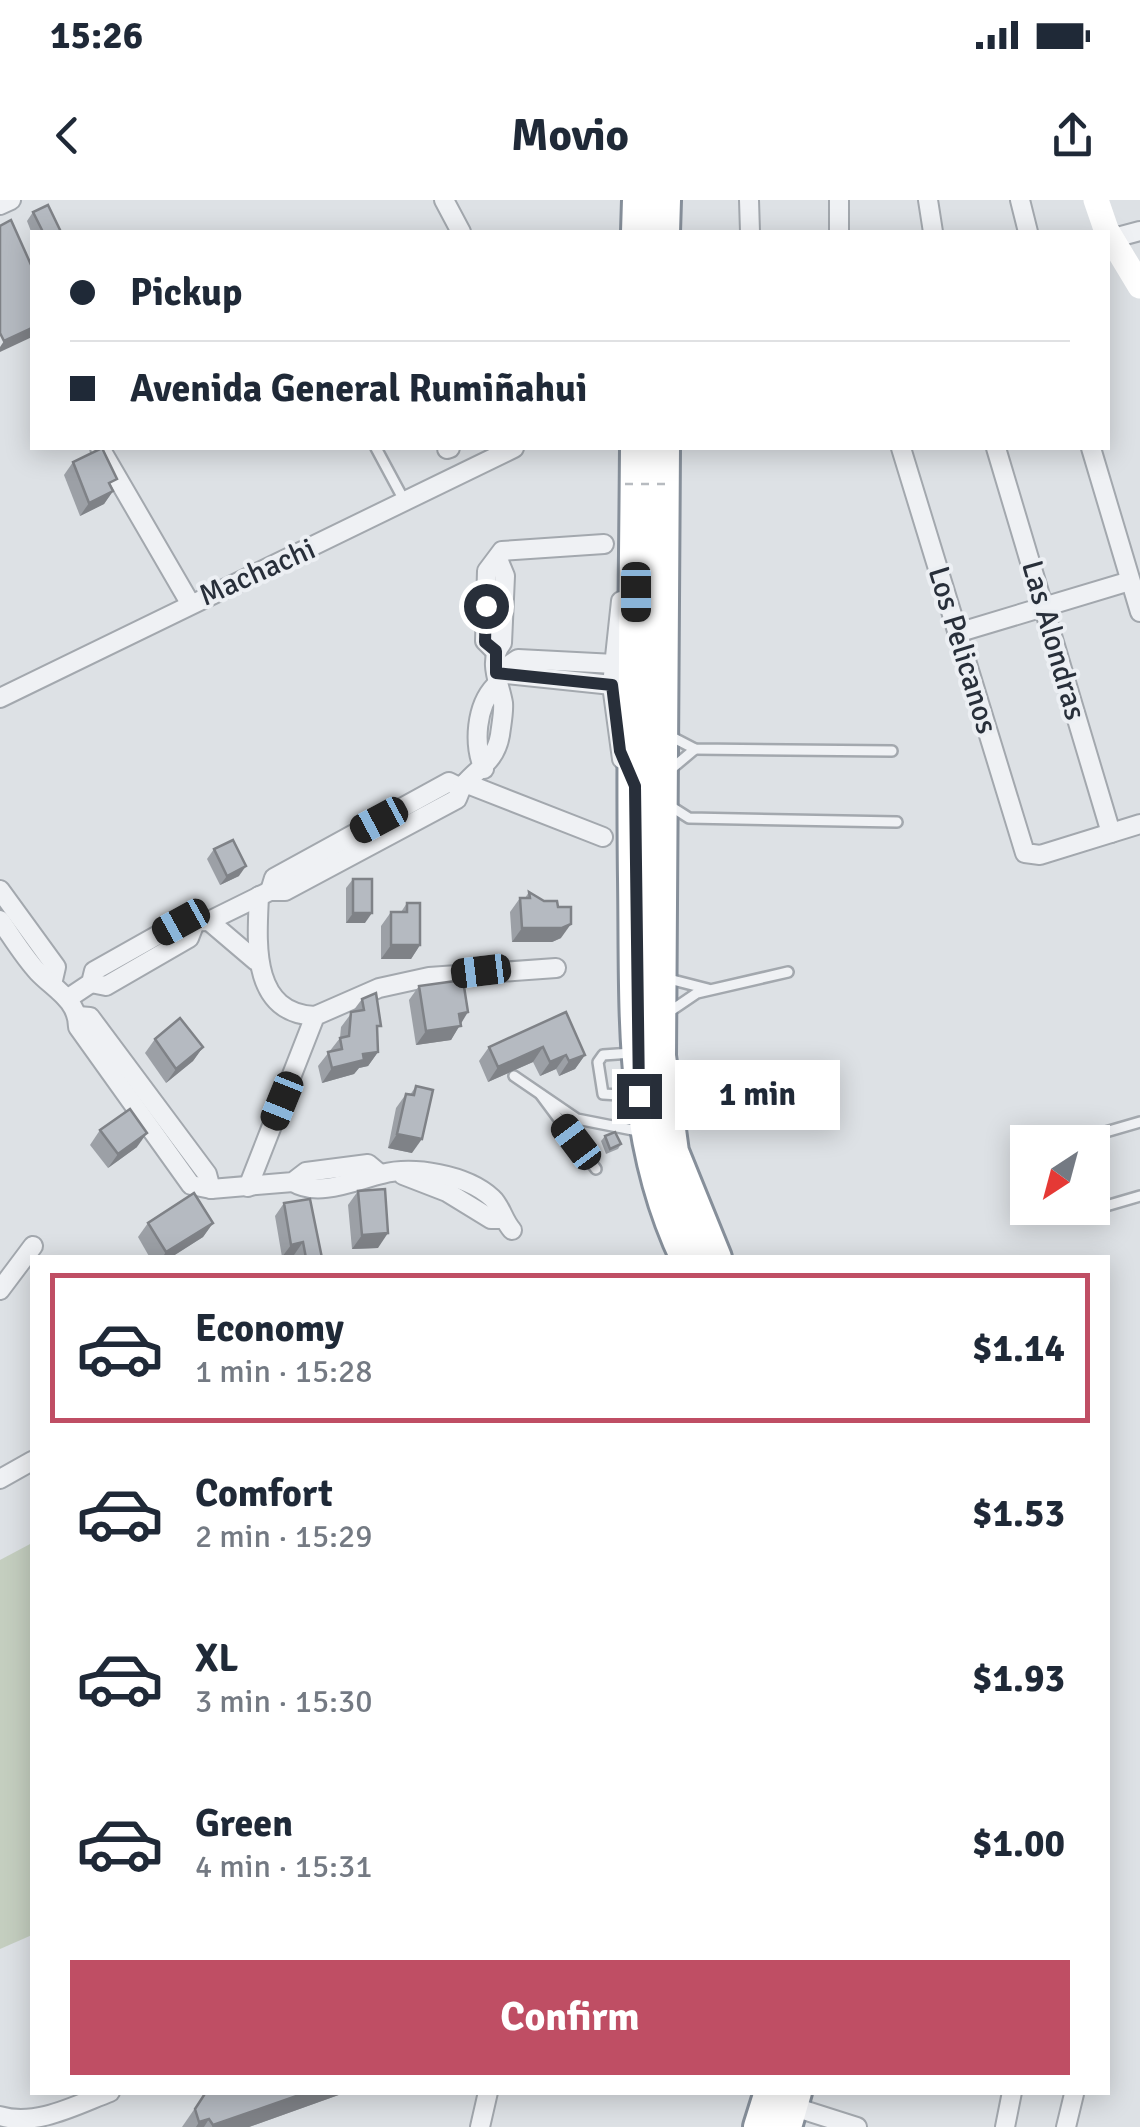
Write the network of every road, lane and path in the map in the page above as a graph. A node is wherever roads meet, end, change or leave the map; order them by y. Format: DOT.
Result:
graph roads {
  1 [pos="11,200"];
  2 [pos="444,200"];
  3 [pos="638,200"];
  4 [pos="664,200"];
  5 [pos="750,200"];
  6 [pos="839,200"];
  7 [pos="928,200"];
  8 [pos="1020,200"];
  9 [pos="1096,200"];
  10 [pos="0,205"];
  11 [pos="455,230"];
  12 [pos="638,230"];
  13 [pos="663,230"];
  14 [pos="750,230"];
  15 [pos="839,230"];
  16 [pos="934,230"];
  17 [pos="1028,230"];
  18 [pos="1106,230"];
  19 [pos="1140,231"];
  20 [pos="1110,235"];
  21 [pos="1110,238"];
  22 [pos="1140,286"];
  23 [pos="101,450"];
  24 [pos="377,450"];
  25 [pos="510,450"];
  26 [pos="637,450"];
  27 [pos="664,450"];
  28 [pos="902,450"];
  29 [pos="997,450"];
  30 [pos="1091,450"];
  31 [pos="625,484"];
  32 [pos="673,484"];
  33 [pos="405,502"];
  34 [pos="604,544"];
  35 [pos="636,554"];
  36 [pos="1130,581"];
  37 [pos="190,602"];
  38 [pos="1045,608"];
  39 [pos="1140,612"];
  40 [pos="958,633"];
  41 [pos="615,664"];
  42 [pos="496,679"];
  43 [pos="612,685"];
  44 [pos="0,697"];
  45 [pos="662,731"];
  46 [pos="695,749"];
  47 [pos="892,751"];
  48 [pos="463,785"];
  49 [pos="652,788"];
  50 [pos="689,818"];
  51 [pos="898,822"];
  52 [pos="1140,824"];
  53 [pos="1111,834"];
  54 [pos="603,837"];
  55 [pos="660,845"];
  56 [pos="0,890"];
  57 [pos="264,894"];
  58 [pos="0,920"];
  59 [pos="201,923"];
  60 [pos="256,961"];
  61 [pos="556,968"];
  62 [pos="788,972"];
  63 [pos="660,976"];
  64 [pos="53,980"];
  65 [pos="711,990"];
  66 [pos="67,998"];
  67 [pos="315,1016"];
  68 [pos="659,1020"];
  69 [pos="514,1076"];
  70 [pos="536,1089"];
  71 [pos="1140,1122"];
  72 [pos="1110,1131"];
  73 [pos="646,1132"];
  74 [pos="596,1169"];
  75 [pos="248,1187"];
  76 [pos="1140,1196"];
  77 [pos="1110,1205"];
  78 [pos="507,1224"];
  79 [pos="33,1246"];
  80 [pos="686,1255"];
  81 [pos="715,1255"];
  82 [pos="0,1290"];
  83 [pos="30,1462"];
  84 [pos="0,1478"];
  85 [pos="103,2095"];
  86 [pos="487,2095"];
  87 [pos="1011,2095"];
  88 [pos="1074,2095"];
  89 [pos="786,2104"];
  90 [pos="4,2118"];
  91 [pos="480,2127"];
  92 [pos="760,2127"];
  93 [pos="858,2127"];
  94 [pos="1005,2127"];
  95 [pos="1066,2127"];
  1 -- 10 [label="street"];
  2 -- 11 [label="street"];
  3 -- 12 [label="highway"];
  4 -- 13 [label="highway"];
  5 -- 14 [label="street"];
  6 -- 15 [label="street"];
  7 -- 16 [label="street"];
  8 -- 17 [label="street"];
  9 -- 18 [label="street"];
  19 -- 20 [label="street"];
  21 -- 22 [label="street"];
  23 -- 37 [label="street"];
  24 -- 33 [label="lane"];
  25 -- 33 [label="street, Machachi"];
  26 -- 35 [label="highway"];
  27 -- 45 [label="highway"];
  28 -- 40 [label="street, Los Pelicanos"];
  29 -- 38 [label="street, Las Alondras"];
  30 -- 36 [label="street"];
  31 -- 32 [label="path, bridge"];
  33 -- 37 [label="street, Machachi"];
  34 -- 42 [label="street"];
  35 -- 41 [label="street"];
  35 -- 49 [label="highway"];
  36 -- 38 [label="street"];
  36 -- 39 [label="street"];
  37 -- 44 [label="street, Machachi"];
  38 -- 40 [label="street"];
  38 -- 53 [label="street, Las Alondras"];
  40 -- 53 [label="street, Los Pelicanos"];
  41 -- 42 [label="street"];
  41 -- 43 [label="street"];
  42 -- 43 [label="street"];
  42 -- 48 [label="street"];
  43 -- 49 [label="street"];
  45 -- 46 [label="lane"];
  45 -- 49 [label="highway"];
  46 -- 47 [label="lane"];
  46 -- 49 [label="lane"];
  48 -- 54 [label="street"];
  48 -- 57 [label="street"];
  49 -- 50 [label="lane"];
  49 -- 55 [label="highway"];
  49 -- 73 [label="highway"];
  50 -- 51 [label="lane"];
  50 -- 55 [label="lane"];
  52 -- 53 [label="street"];
  55 -- 63 [label="highway"];
  56 -- 64 [label="street"];
  57 -- 59 [label="street"];
  57 -- 60 [label="street"];
  58 -- 64 [label="street"];
  59 -- 60 [label="street"];
  59 -- 66 [label="street"];
  60 -- 67 [label="street"];
  61 -- 67 [label="street"];
  62 -- 65 [label="lane"];
  63 -- 65 [label="lane"];
  63 -- 68 [label="highway"];
  64 -- 66 [label="street"];
  65 -- 68 [label="lane"];
  66 -- 75 [label="street"];
  67 -- 75 [label="street"];
  68 -- 81 [label="highway"];
  69 -- 70 [label="lane"];
  70 -- 73 [label="lane"];
  70 -- 74 [label="lane"];
  71 -- 72 [label="lane"];
  73 -- 80 [label="highway"];
  75 -- 78 [label="street"];
  76 -- 77 [label="lane"];
  79 -- 82 [label="street"];
  83 -- 84 [label="street"];
  85 -- 90 [label="street"];
  86 -- 91 [label="street"];
  87 -- 94 [label="street"];
  88 -- 95 [label="street"];
  89 -- 92 [label="highway"];
  89 -- 93 [label="street"];
}
